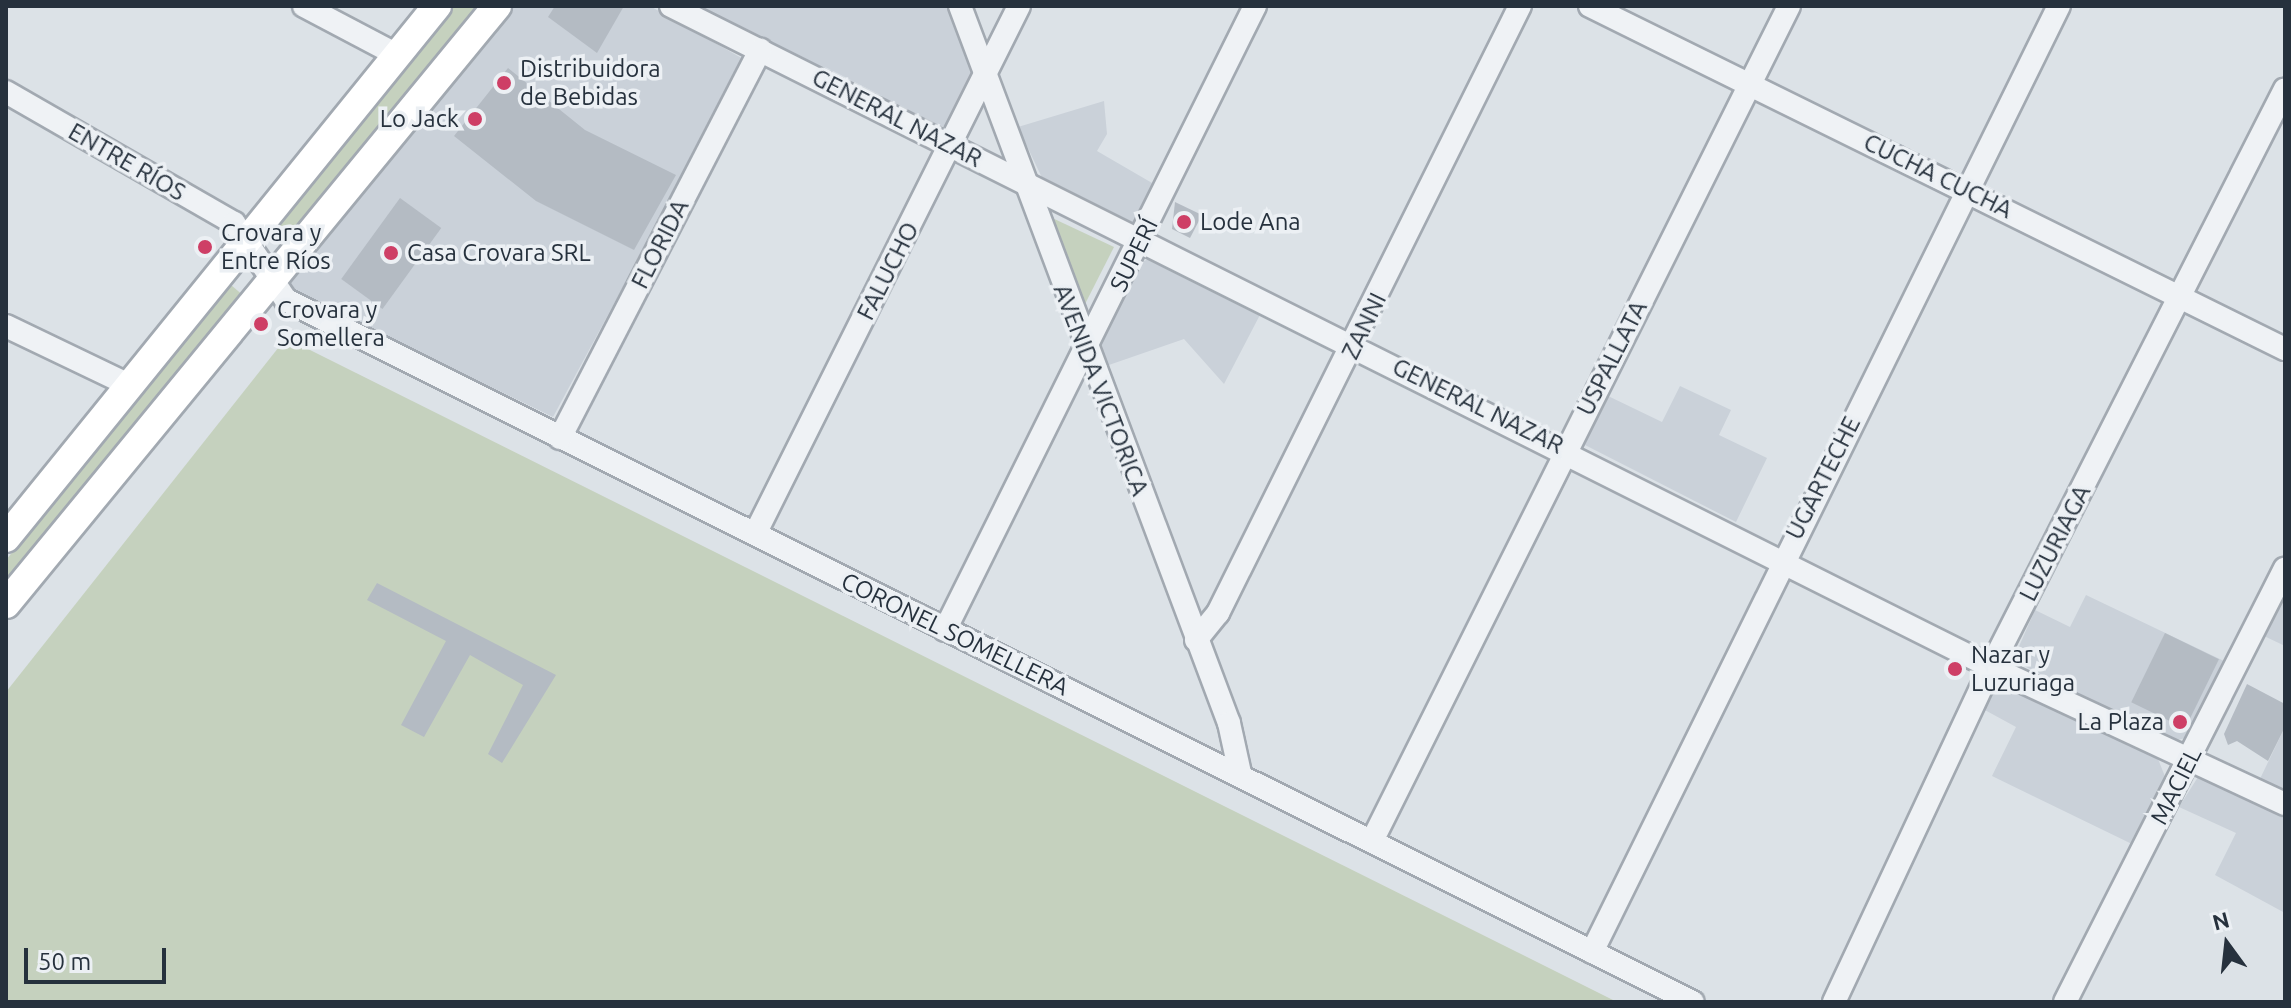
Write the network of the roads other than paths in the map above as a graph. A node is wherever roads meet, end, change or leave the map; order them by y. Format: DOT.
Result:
graph roads {
  1 [pos="304,6"];
  2 [pos="437,6"];
  3 [pos="497,6"];
  4 [pos="671,6"];
  5 [pos="960,6"];
  6 [pos="1019,6"];
  7 [pos="1255,6"];
  8 [pos="1520,6"];
  9 [pos="1590,6"];
  10 [pos="1789,6"];
  11 [pos="2059,6"];
  12 [pos="760,50"];
  13 [pos="397,55"];
  14 [pos="986,72"];
  15 [pos="1750,84"];
  16 [pos="2285,89"];
  17 [pos="6,92"];
  18 [pos="952,145"];
  19 [pos="1024,183"];
  20 [pos="1967,190"];
  21 [pos="244,236"];
  22 [pos="1141,241"];
  23 [pos="268,281"];
  24 [pos="2181,298"];
  25 [pos="6,326"];
  26 [pos="1354,346"];
  27 [pos="2285,349"];
  28 [pos="1086,353"];
  29 [pos="131,386"];
  30 [pos="560,438"];
  31 [pos="1565,450"];
  32 [pos="755,534"];
  33 [pos="6,538"];
  34 [pos="1783,558"];
  35 [pos="2285,569"];
  36 [pos="6,604"];
  37 [pos="945,630"];
  38 [pos="1196,640"];
  39 [pos="1991,667"];
  40 [pos="2190,759"];
  41 [pos="1240,773"];
  42 [pos="2285,804"];
  43 [pos="1372,841"];
  44 [pos="1592,952"];
  45 [pos="1693,1002"];
  46 [pos="1834,1002"];
  47 [pos="2065,1002"];
  1 -- 13 [label="street"];
  2 -- 13 [label="main road"];
  3 -- 23 [label="main road"];
  4 -- 12 [label="street, GENERAL NAZAR"];
  5 -- 14 [label="street, AVENIDA VICTORICA"];
  6 -- 14 [label="street, FALUCHO"];
  7 -- 22 [label="street, SUPERÍ"];
  8 -- 26 [label="street, ZANNI"];
  9 -- 15 [label="street, CUCHA CUCHA"];
  10 -- 15 [label="street, USPALLATA"];
  11 -- 20 [label="street, UGARTECHE"];
  12 -- 18 [label="street, GENERAL NAZAR"];
  12 -- 30 [label="street, FLORIDA"];
  13 -- 21 [label="main road"];
  14 -- 18 [label="street, FALUCHO"];
  14 -- 19 [label="street, AVENIDA VICTORICA"];
  15 -- 20 [label="street, CUCHA CUCHA"];
  15 -- 31 [label="street, USPALLATA"];
  16 -- 24 [label="street, LUZURIAGA"];
  17 -- 21 [label="street, ENTRE RÍOS"];
  18 -- 19 [label="street, GENERAL NAZAR"];
  18 -- 32 [label="street, FALUCHO"];
  19 -- 22 [label="street, GENERAL NAZAR"];
  19 -- 28 [label="street, AVENIDA VICTORICA"];
  20 -- 24 [label="street, CUCHA CUCHA"];
  20 -- 34 [label="street, UGARTECHE"];
  21 -- 23 [label="street, CORONEL SOMELLERA"];
  21 -- 29 [label="main road"];
  22 -- 26 [label="street, GENERAL NAZAR"];
  22 -- 28 [label="street, SUPERÍ"];
  23 -- 30 [label="street, CORONEL SOMELLERA"];
  23 -- 36 [label="main road"];
  24 -- 27 [label="street, CUCHA CUCHA"];
  24 -- 39 [label="street, LUZURIAGA"];
  25 -- 29 [label="street"];
  26 -- 31 [label="street, GENERAL NAZAR"];
  26 -- 38 [label="street, ZANNI"];
  28 -- 37 [label="street, SUPERÍ"];
  28 -- 38 [label="street, AVENIDA VICTORICA"];
  29 -- 33 [label="main road"];
  30 -- 32 [label="street, CORONEL SOMELLERA"];
  31 -- 34 [label="street, GENERAL NAZAR"];
  31 -- 43 [label="street, USPALLATA"];
  32 -- 37 [label="street, CORONEL SOMELLERA"];
  34 -- 39 [label="street, GENERAL NAZAR"];
  34 -- 44 [label="street, UGARTECHE"];
  35 -- 40 [label="street, MACIEL"];
  37 -- 41 [label="street, CORONEL SOMELLERA"];
  38 -- 41 [label="street, AVENIDA VICTORICA"];
  39 -- 40 [label="street, GENERAL NAZAR"];
  39 -- 46 [label="street, LUZURIAGA"];
  40 -- 42 [label="street, GENERAL NAZAR"];
  40 -- 47 [label="street, MACIEL"];
  41 -- 43 [label="street, CORONEL SOMELLERA"];
  43 -- 44 [label="street, CORONEL SOMELLERA"];
  44 -- 45 [label="street, CORONEL SOMELLERA"];
}
